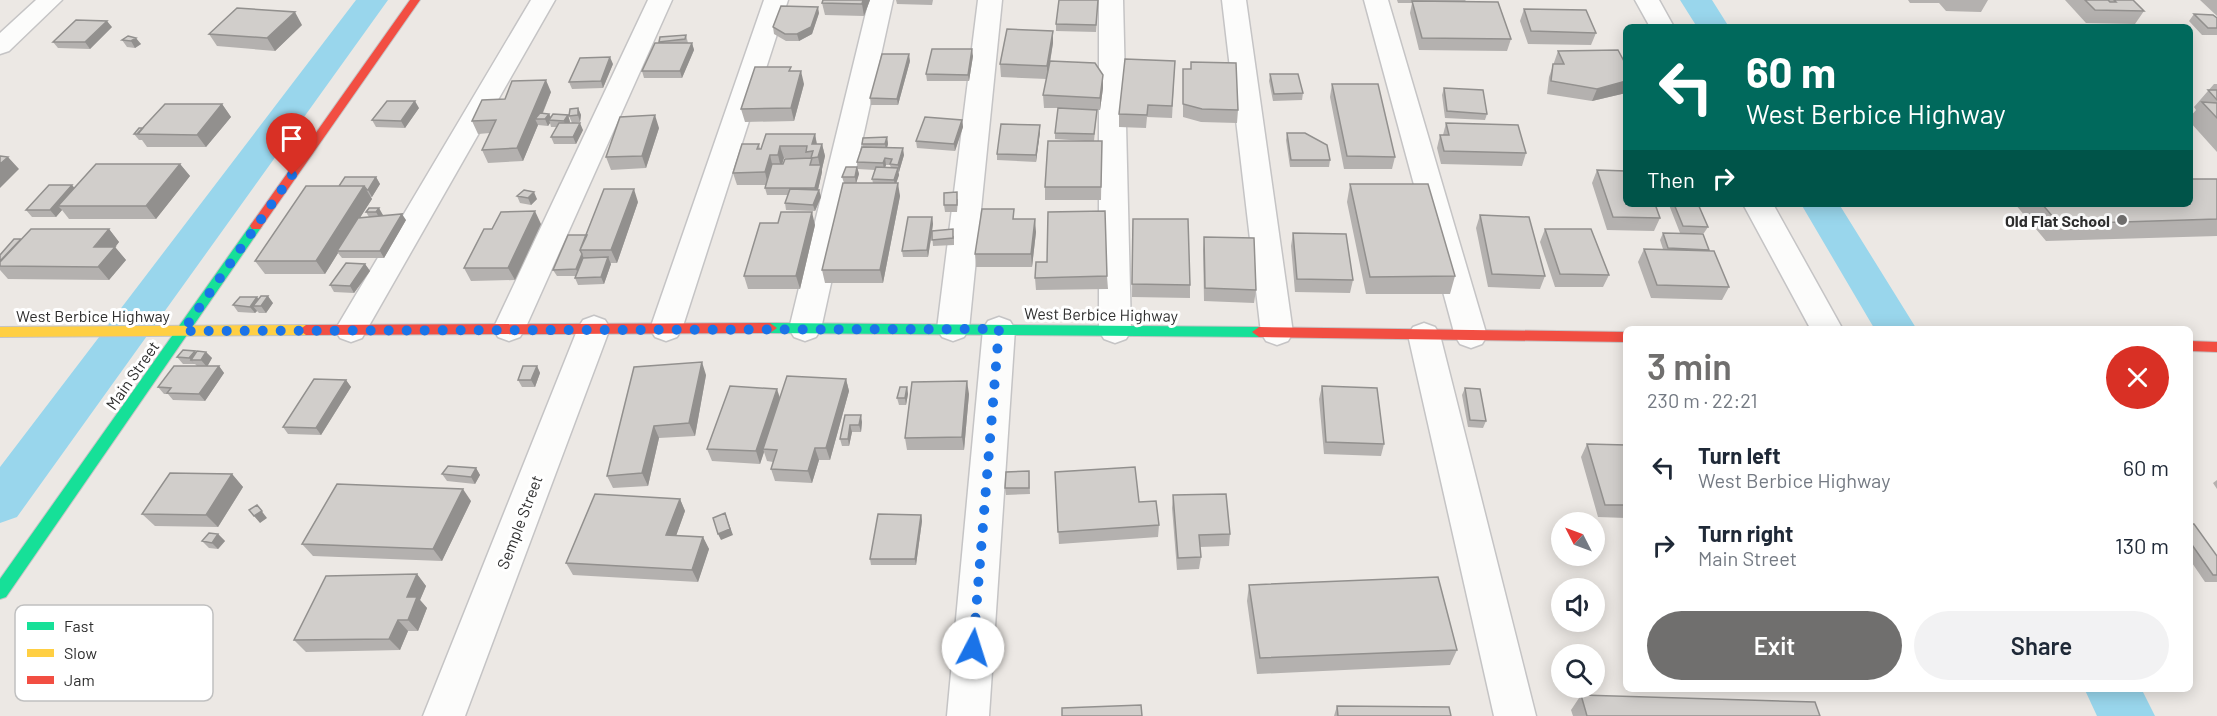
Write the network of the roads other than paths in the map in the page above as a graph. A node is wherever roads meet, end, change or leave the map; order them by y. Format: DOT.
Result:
graph roads {
  1 [pos="50,0"];
  2 [pos="415,0"];
  3 [pos="543,0"];
  4 [pos="660,0"];
  5 [pos="776,0"];
  6 [pos="881,0"];
  7 [pos="990,0"];
  8 [pos="1111,0"];
  9 [pos="1234,0"];
  10 [pos="1376,0"];
  11 [pos="1647,0"];
  12 [pos="1660,24"];
  13 [pos="0,46"];
  14 [pos="1760,207"];
  15 [pos="1825,326"];
  16 [pos="594,328"];
  17 [pos="509,329"];
  18 [pos="666,329"];
  19 [pos="805,329"];
  20 [pos="999,329"];
  21 [pos="351,330"];
  22 [pos="953,330"];
  23 [pos="183,331"];
  24 [pos="1115,331"];
  25 [pos="0,332"];
  26 [pos="1277,333"];
  27 [pos="1424,335"];
  28 [pos="1471,336"];
  29 [pos="1623,337"];
  30 [pos="2193,346"];
  31 [pos="2217,347"];
  32 [pos="0,592"];
  33 [pos="444,716"];
  34 [pos="968,716"];
  35 [pos="1515,716"];
  1 -- 13 [label="street"];
  2 -- 23 [label="main road, Main Street"];
  3 -- 21 [label="street"];
  4 -- 17 [label="street"];
  5 -- 18 [label="street"];
  6 -- 19 [label="street"];
  7 -- 22 [label="street"];
  8 -- 24 [label="street"];
  9 -- 26 [label="street"];
  10 -- 28 [label="street"];
  11 -- 12 [label="street"];
  14 -- 15 [label="street"];
  16 -- 17 [label="main road, West Berbice Highway"];
  16 -- 18 [label="main road, West Berbice Highway"];
  16 -- 33 [label="street, Semple Street"];
  17 -- 21 [label="main road, West Berbice Highway"];
  18 -- 19 [label="main road, West Berbice Highway"];
  19 -- 22 [label="main road, West Berbice Highway"];
  20 -- 22 [label="main road, West Berbice Highway"];
  20 -- 24 [label="main road, West Berbice Highway"];
  20 -- 34 [label="street"];
  21 -- 23 [label="main road, West Berbice Highway"];
  23 -- 25 [label="main road, West Berbice Highway"];
  23 -- 32 [label="main road, Main Street"];
  24 -- 26 [label="main road, West Berbice Highway"];
  26 -- 27 [label="main road, West Berbice Highway"];
  27 -- 28 [label="main road, West Berbice Highway"];
  27 -- 35 [label="street"];
  28 -- 29 [label="main road, West Berbice Highway"];
  30 -- 31 [label="main road"];
}
